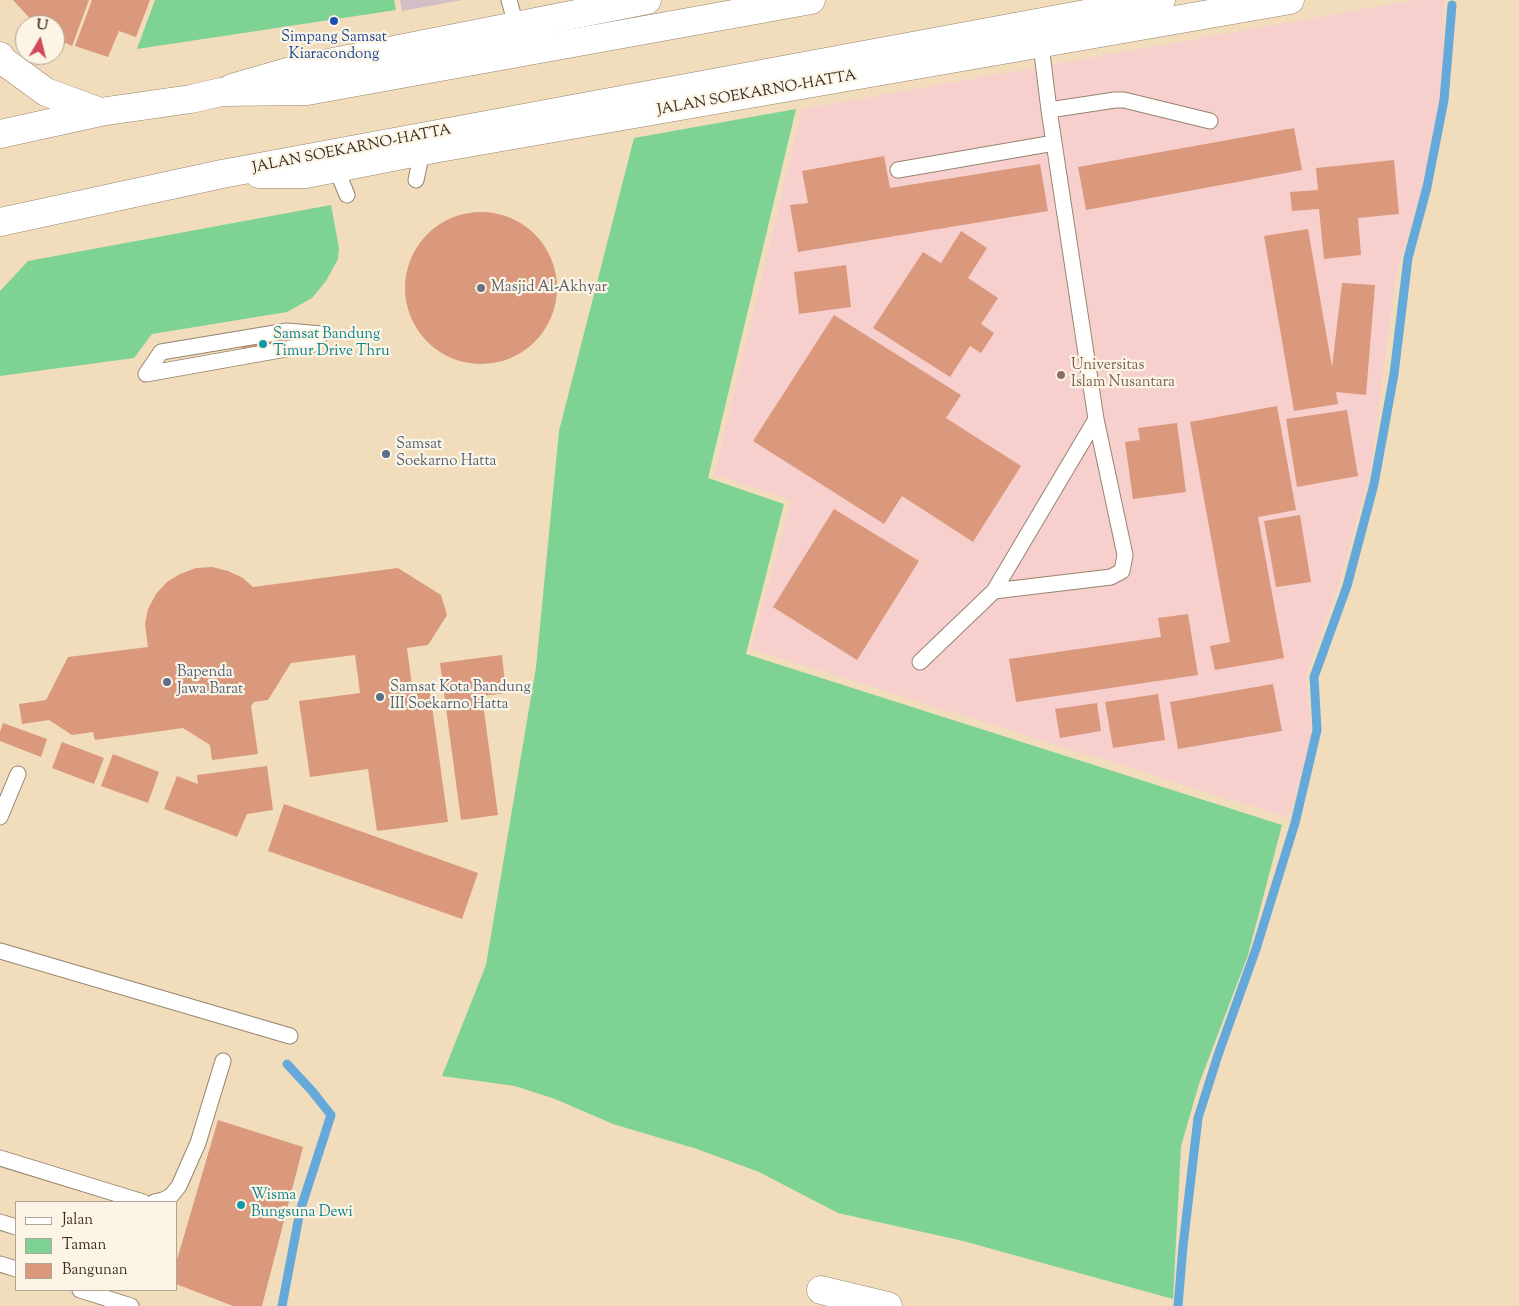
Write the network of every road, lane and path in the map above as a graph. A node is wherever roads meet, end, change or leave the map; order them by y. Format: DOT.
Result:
graph roads {
  1 [pos="647,0"];
  2 [pos="811,0"];
  3 [pos="1161,0"];
  4 [pos="1290,0"];
  5 [pos="606,3"];
  6 [pos="513,12"];
  7 [pos="1041,45"];
  8 [pos="0,56"];
  9 [pos="221,92"];
  10 [pos="1049,110"];
  11 [pos="100,112"];
  12 [pos="1210,121"];
  13 [pos="0,134"];
  14 [pos="1054,142"];
  15 [pos="422,152"];
  16 [pos="336,168"];
  17 [pos="898,170"];
  18 [pos="222,174"];
  19 [pos="416,180"];
  20 [pos="347,195"];
  21 [pos="109,199"];
  22 [pos="0,222"];
  23 [pos="0,237"];
  24 [pos="318,339"];
  25 [pos="146,374"];
  26 [pos="1096,419"];
  27 [pos="994,592"];
  28 [pos="920,662"];
  29 [pos="18,774"];
  30 [pos="0,817"];
  31 [pos="0,951"];
  32 [pos="290,1036"];
  33 [pos="223,1061"];
  34 [pos="0,1158"];
  35 [pos="140,1201"];
  36 [pos="159,1201"];
  37 [pos="0,1222"];
  38 [pos="15,1227"];
  39 [pos="0,1264"];
  40 [pos="15,1270"];
  41 [pos="821,1290"];
  42 [pos="83,1291"];
  43 [pos="131,1306"];
  44 [pos="888,1306"];
  1 -- 5 [label="main road"];
  2 -- 9 [label="main road"];
  3 -- 18 [label="main road, JALAN SOEKARNO-HATTA"];
  4 -- 7 [label="main road, JALAN SOEKARNO-HATTA"];
  5 -- 6 [label="main road"];
  6 -- 9 [label="main road"];
  7 -- 10 [label="lane"];
  7 -- 15 [label="main road, JALAN SOEKARNO-HATTA"];
  8 -- 11 [label="main road"];
  9 -- 11 [label="main road"];
  10 -- 12 [label="lane"];
  10 -- 14 [label="lane"];
  11 -- 13 [label="main road"];
  14 -- 17 [label="lane"];
  14 -- 26 [label="lane"];
  15 -- 16 [label="main road, JALAN SOEKARNO-HATTA"];
  15 -- 19 [label="lane"];
  16 -- 18 [label="main road, JALAN SOEKARNO-HATTA"];
  16 -- 20 [label="lane"];
  18 -- 21 [label="main road, JALAN SOEKARNO-HATTA"];
  21 -- 22 [label="main road, JALAN SOEKARNO-HATTA"];
  21 -- 23 [label="main road"];
  24 -- 25 [label="lane"];
  26 -- 27 [label="lane"];
  26 -- 27 [label="lane"];
  27 -- 28 [label="lane"];
  29 -- 30 [label="lane"];
  31 -- 32 [label="lane"];
  33 -- 36 [label="lane"];
  34 -- 35 [label="lane"];
  37 -- 38 [label="lane"];
  39 -- 40 [label="lane"];
  41 -- 44 [label="main road"];
  42 -- 43 [label="lane"];
}
